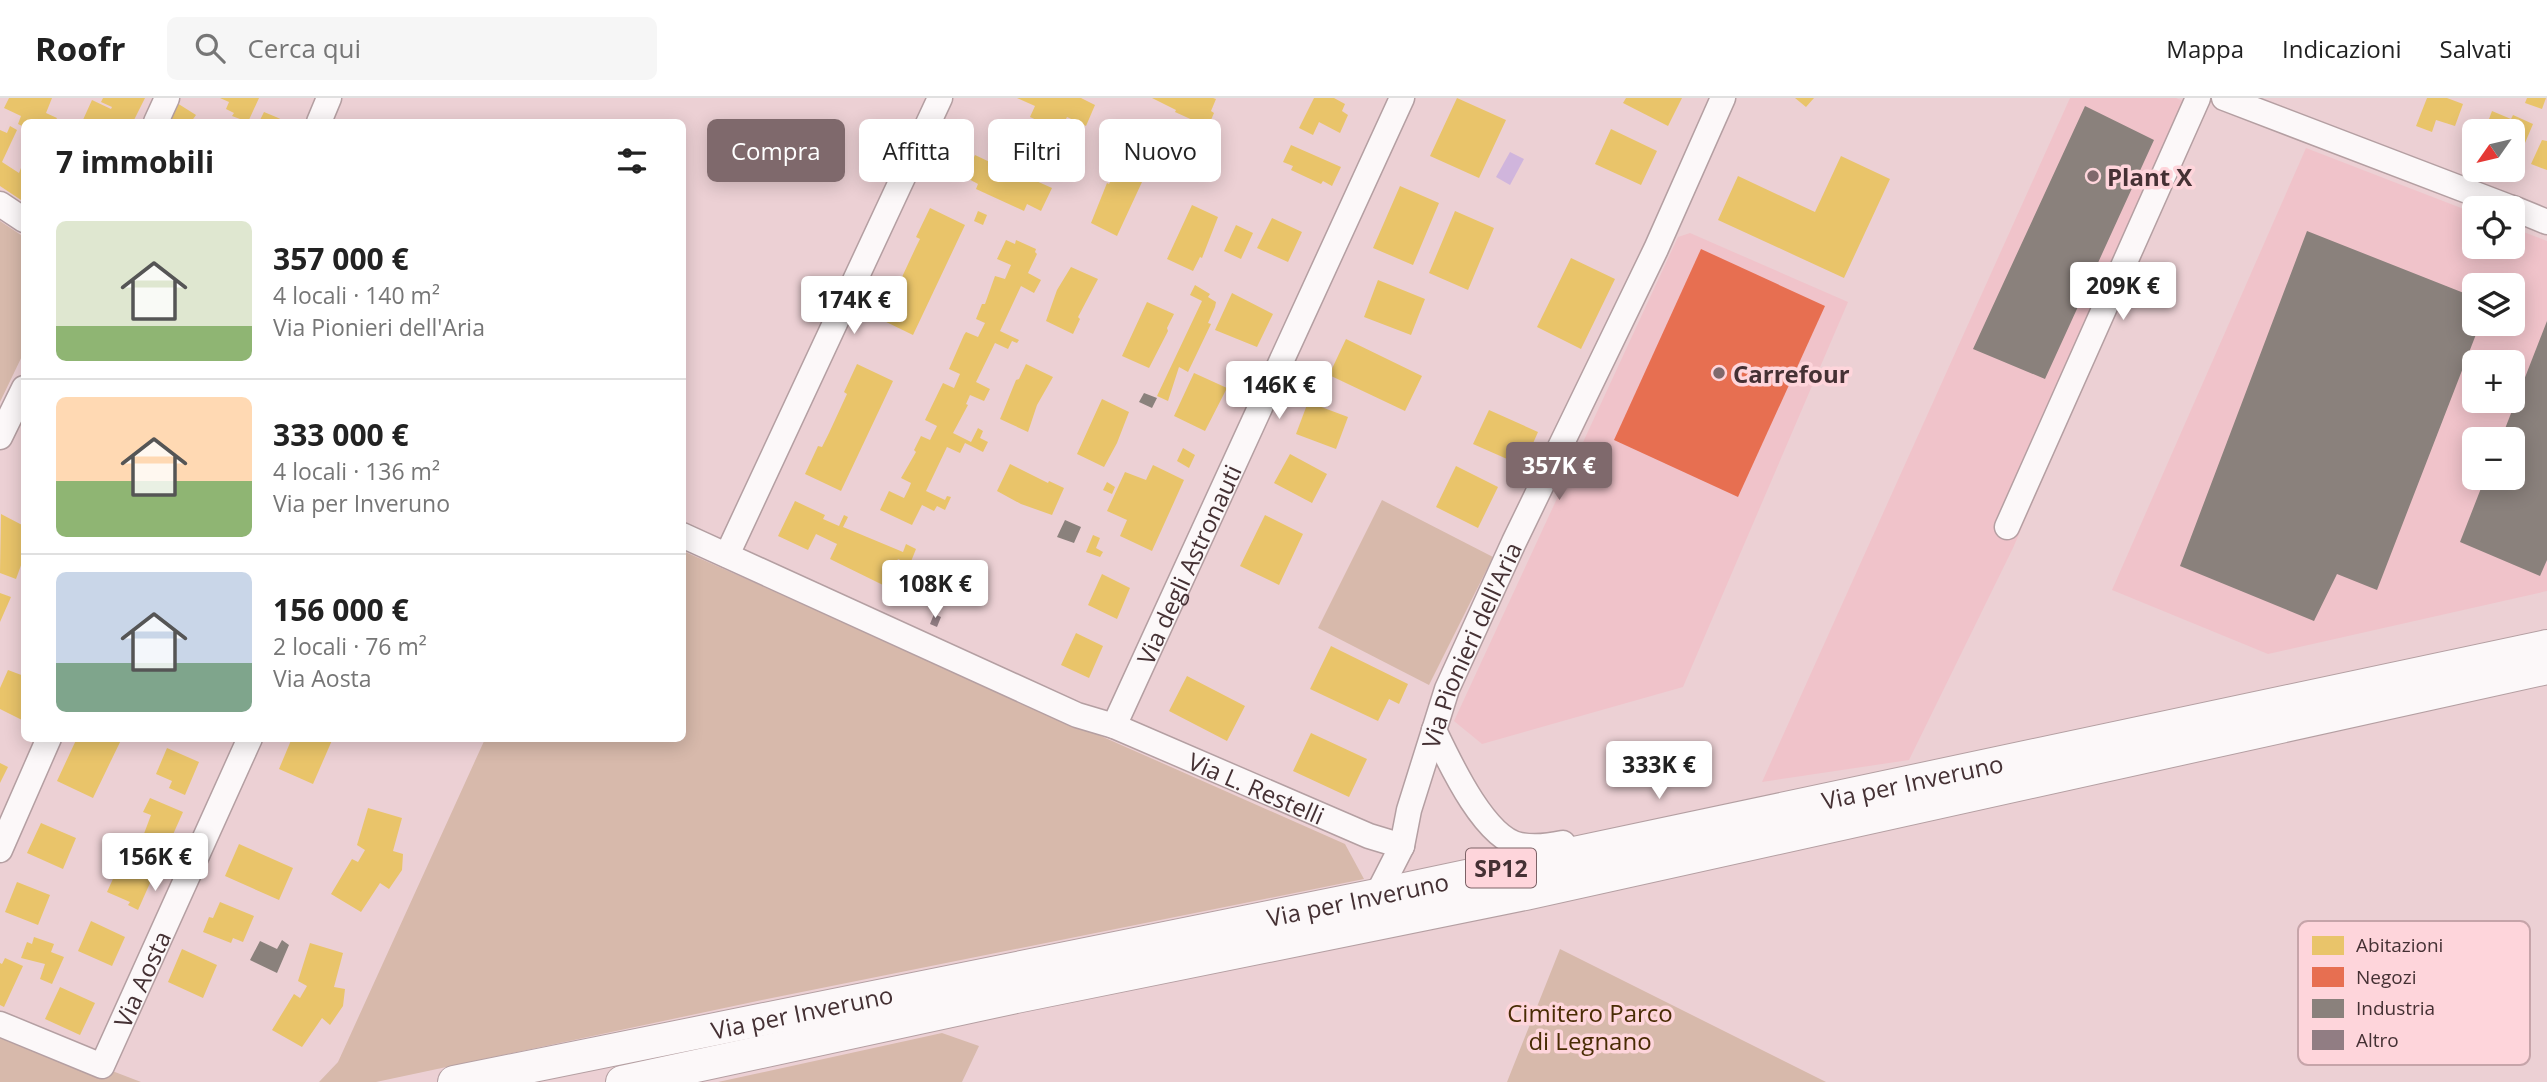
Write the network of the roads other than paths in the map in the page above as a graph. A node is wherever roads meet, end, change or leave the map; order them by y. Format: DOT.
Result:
graph roads {
  1 [pos="167,98"];
  2 [pos="329,98"];
  3 [pos="940,98"];
  4 [pos="1402,98"];
  5 [pos="1723,98"];
  6 [pos="2198,98"];
  7 [pos="2224,98"];
  8 [pos="157,119"];
  9 [pos="319,119"];
  10 [pos="2481,196"];
  11 [pos="0,204"];
  12 [pos="2525,213"];
  13 [pos="21,218"];
  14 [pos="2547,222"];
  15 [pos="21,394"];
  16 [pos="0,437"];
  17 [pos="2007,527"];
  18 [pos="686,537"];
  19 [pos="727,555"];
  20 [pos="2547,646"];
  21 [pos="2547,668"];
  22 [pos="1114,726"];
  23 [pos="1434,730"];
  24 [pos="47,742"];
  25 [pos="248,742"];
  26 [pos="1918,780"];
  27 [pos="1402,846"];
  28 [pos="0,850"];
  29 [pos="1377,895"];
  30 [pos="0,1024"];
  31 [pos="454,1082"];
  32 [pos="622,1082"];
  1 -- 8 [label="street"];
  2 -- 9 [label="street"];
  3 -- 19 [label="street"];
  4 -- 22 [label="street, Via degli Astronauti"];
  5 -- 23 [label="street, Via Pionieri dell'Aria"];
  6 -- 17 [label="street"];
  7 -- 10 [label="street"];
  11 -- 13 [label="street"];
  12 -- 14 [label="street"];
  15 -- 16 [label="street"];
  18 -- 19 [label="street, Via L. Restelli"];
  19 -- 22 [label="street, Via L. Restelli"];
  20 -- 26 [label="main road, Via per Inveruno / SP12"];
  21 -- 32 [label="main road, Via per Inveruno / SP12"];
  22 -- 27 [label="street, Via L. Restelli"];
  23 -- 26 [label="street"];
  23 -- 27 [label="street, Via Pionieri dell'Aria"];
  24 -- 28 [label="street"];
  25 -- 30 [label="street, Via Aosta"];
  26 -- 29 [label="main road, Via per Inveruno / SP12"];
  27 -- 29 [label="street, Via Pionieri dell'Aria"];
  29 -- 31 [label="main road, Via per Inveruno / SP12"];
}
